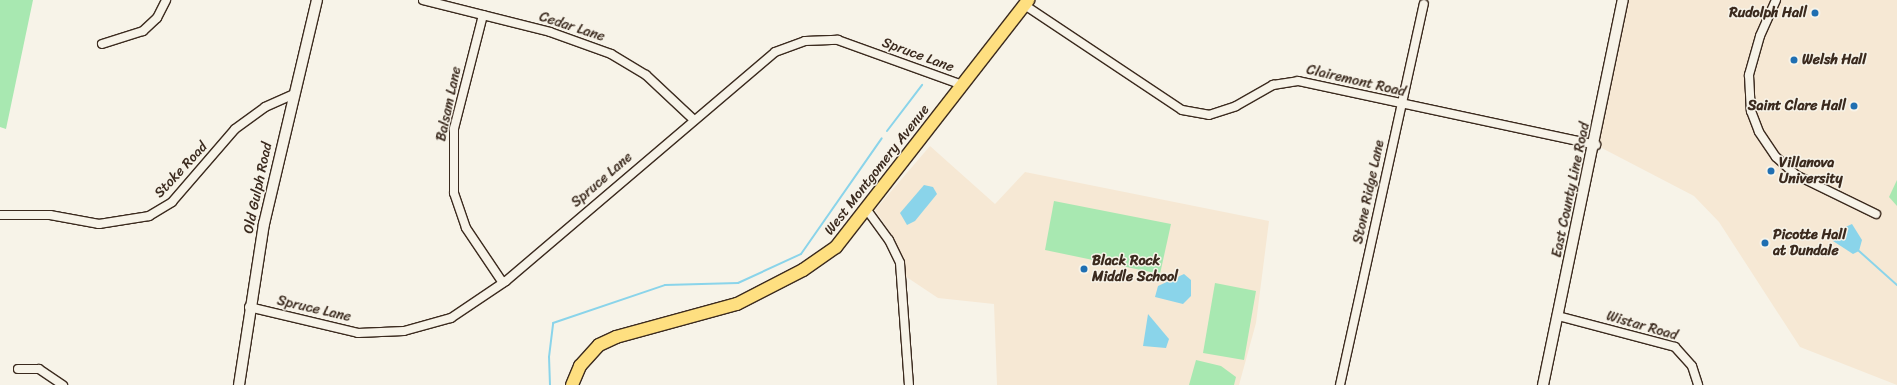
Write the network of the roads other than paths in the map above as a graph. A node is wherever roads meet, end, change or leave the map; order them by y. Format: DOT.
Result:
graph roads {
  1 [pos="166,0"];
  2 [pos="317,0"];
  3 [pos="423,0"];
  4 [pos="1623,0"];
  5 [pos="1776,0"];
  6 [pos="1027,3"];
  7 [pos="1424,4"];
  8 [pos="483,15"];
  9 [pos="102,44"];
  10 [pos="962,85"];
  11 [pos="294,94"];
  12 [pos="1401,105"];
  13 [pos="693,119"];
  14 [pos="1596,145"];
  15 [pos="868,210"];
  16 [pos="1876,214"];
  17 [pos="0,215"];
  18 [pos="503,283"];
  19 [pos="249,307"];
  20 [pos="1558,316"];
  21 [pos="18,369"];
  22 [pos="63,385"];
  23 [pos="239,385"];
  24 [pos="572,385"];
  25 [pos="909,385"];
  26 [pos="1340,385"];
  27 [pos="1543,385"];
  28 [pos="1698,385"];
  1 -- 9 [label="street"];
  2 -- 11 [label="street, Old Gulph Road"];
  3 -- 8 [label="street, Cedar Lane"];
  4 -- 14 [label="street, East County Line Road"];
  5 -- 16 [label="street"];
  6 -- 10 [label="main road, West Montgomery Avenue"];
  6 -- 12 [label="street, Clairemont Road"];
  7 -- 12 [label="street, Stone Ridge Lane"];
  8 -- 13 [label="street, Cedar Lane"];
  8 -- 18 [label="street, Balsam Lane"];
  10 -- 13 [label="street, Spruce Lane"];
  10 -- 15 [label="main road, West Montgomery Avenue"];
  11 -- 17 [label="street, Stoke Road"];
  11 -- 19 [label="street, Old Gulph Road"];
  12 -- 14 [label="street, Clairemont Road"];
  12 -- 26 [label="street, Stone Ridge Lane"];
  13 -- 18 [label="street, Spruce Lane"];
  14 -- 20 [label="street, East County Line Road"];
  15 -- 24 [label="main road, West Montgomery Avenue"];
  15 -- 25 [label="street"];
  18 -- 19 [label="street, Spruce Lane"];
  19 -- 23 [label="street, Old Gulph Road"];
  20 -- 27 [label="street, East County Line Road"];
  20 -- 28 [label="street, Wistar Road"];
  21 -- 22 [label="street"];
}
